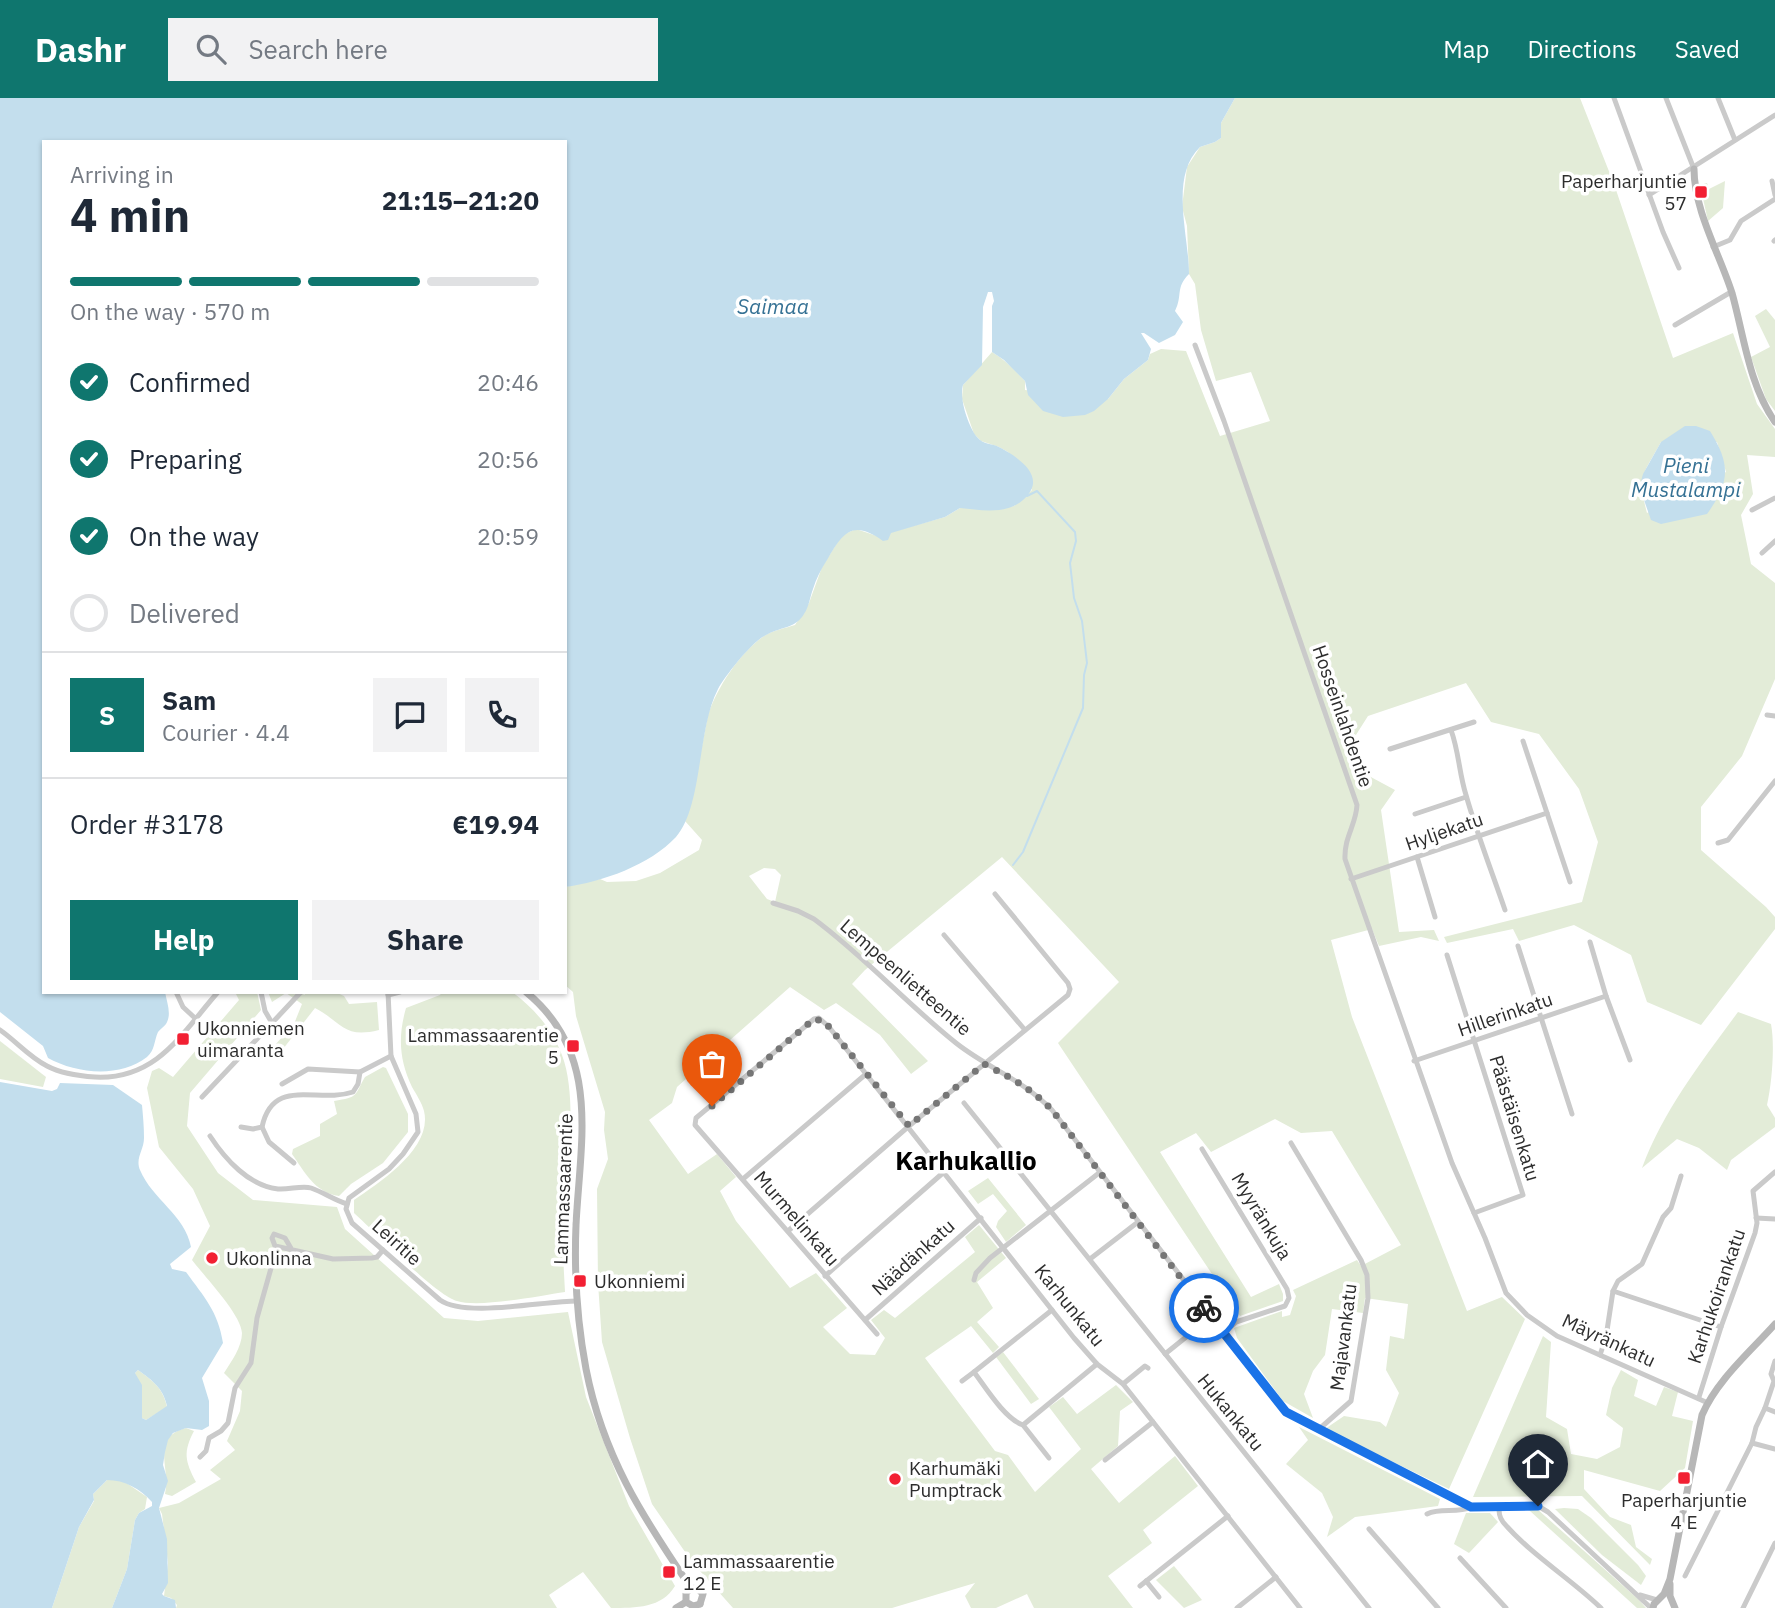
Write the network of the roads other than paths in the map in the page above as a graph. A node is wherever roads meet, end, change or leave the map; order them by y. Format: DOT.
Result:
graph roads {
  1 [pos="1614,98"];
  2 [pos="1666,98"];
  3 [pos="1718,98"];
  4 [pos="1775,115"];
  5 [pos="1735,140"];
  6 [pos="1694,169"];
  7 [pos="1772,181"];
  8 [pos="1649,195"];
  9 [pos="1775,197"];
  10 [pos="1713,247"];
  11 [pos="1679,268"];
  12 [pos="1731,292"];
  13 [pos="1675,325"];
  14 [pos="1195,345"];
  15 [pos="1775,422"];
  16 [pos="1775,498"];
  17 [pos="1752,510"];
  18 [pos="1775,541"];
  19 [pos="1762,553"];
  20 [pos="1767,715"];
  21 [pos="1775,716"];
  22 [pos="1474,722"];
  23 [pos="1451,730"];
  24 [pos="1523,741"];
  25 [pos="1390,749"];
  26 [pos="1775,781"];
  27 [pos="1466,797"];
  28 [pos="1547,813"];
  29 [pos="1415,814"];
  30 [pos="1480,835"];
  31 [pos="1718,843"];
  32 [pos="1417,857"];
  33 [pos="1352,879"];
  34 [pos="1570,882"];
  35 [pos="995,894"];
  36 [pos="773,903"];
  37 [pos="1505,911"];
  38 [pos="1435,917"];
  39 [pos="944,935"];
  40 [pos="1590,942"];
  41 [pos="1518,946"];
  42 [pos="1447,955"];
  43 [pos="177,994"];
  44 [pos="216,994"];
  45 [pos="261,994"];
  46 [pos="299,994"];
  47 [pos="388,994"];
  48 [pos="528,994"];
  49 [pos="1606,996"];
  50 [pos="196,1019"];
  51 [pos="1541,1019"];
  52 [pos="272,1023"];
  53 [pos="0,1030"];
  54 [pos="1025,1030"];
  55 [pos="1475,1041"];
  56 [pos="391,1056"];
  57 [pos="1630,1060"];
  58 [pos="1414,1061"];
  59 [pos="984,1064"];
  60 [pos="360,1072"];
  61 [pos="866,1073"];
  62 [pos="282,1084"];
  63 [pos="202,1097"];
  64 [pos="964,1103"];
  65 [pos="1572,1114"];
  66 [pos="695,1122"];
  67 [pos="909,1126"];
  68 [pos="241,1127"];
  69 [pos="262,1127"];
  70 [pos="210,1136"];
  71 [pos="1291,1143"];
  72 [pos="1202,1149"];
  73 [pos="294,1163"];
  74 [pos="944,1172"];
  75 [pos="1775,1172"];
  76 [pos="1099,1173"];
  77 [pos="1681,1176"];
  78 [pos="743,1180"];
  79 [pos="347,1204"];
  80 [pos="1051,1212"];
  81 [pos="1474,1213"];
  82 [pos="981,1217"];
  83 [pos="1756,1218"];
  84 [pos="1775,1220"];
  85 [pos="1138,1222"];
  86 [pos="788,1231"];
  87 [pos="276,1247"];
  88 [pos="1004,1248"];
  89 [pos="292,1250"];
  90 [pos="383,1250"];
  91 [pos="1090,1259"];
  92 [pos="825,1276"];
  93 [pos="974,1280"];
  94 [pos="1612,1291"];
  95 [pos="1506,1293"];
  96 [pos="577,1301"];
  97 [pos="1052,1310"];
  98 [pos="1211,1317"];
  99 [pos="865,1320"];
  100 [pos="1775,1324"];
  101 [pos="1721,1327"];
  102 [pos="1223,1333"];
  103 [pos="877,1334"];
  104 [pos="1165,1354"];
  105 [pos="1600,1355"];
  106 [pos="1775,1361"];
  107 [pos="1097,1364"];
  108 [pos="1148,1368"];
  109 [pos="974,1372"];
  110 [pos="962,1381"];
  111 [pos="1123,1384"];
  112 [pos="1699,1397"];
  113 [pos="1708,1403"];
  114 [pos="1765,1408"];
  115 [pos="1775,1412"];
  116 [pos="1153,1422"];
  117 [pos="1023,1425"];
  118 [pos="1318,1430"];
  119 [pos="1752,1443"];
  120 [pos="1775,1449"];
  121 [pos="200,1457"];
  122 [pos="1049,1458"];
  123 [pos="1105,1460"];
  124 [pos="1499,1506"];
  125 [pos="1471,1507"];
  126 [pos="1427,1514"];
  127 [pos="1228,1516"];
  128 [pos="1369,1529"];
  129 [pos="1775,1543"];
  130 [pos="1460,1558"];
  131 [pos="1685,1576"];
  132 [pos="1276,1577"];
  133 [pos="1670,1579"];
  134 [pos="1146,1581"];
  135 [pos="1140,1586"];
  136 [pos="691,1588"];
  137 [pos="1640,1595"];
  138 [pos="1159,1597"];
  139 [pos="1657,1600"];
  140 [pos="686,1602"];
  141 [pos="703,1606"];
  142 [pos="1675,1606"];
  143 [pos="676,1608"];
  144 [pos="1237,1608"];
  145 [pos="1300,1608"];
  146 [pos="1369,1608"];
  147 [pos="1438,1608"];
  148 [pos="1506,1608"];
  149 [pos="1601,1608"];
  150 [pos="1652,1608"];
  151 [pos="1743,1608"];
  1 -- 8 [label="street"];
  2 -- 6 [label="street"];
  3 -- 5 [label="street"];
  4 -- 5 [label="street"];
  5 -- 6 [label="street"];
  6 -- 8 [label="street"];
  6 -- 10 [label="street"];
  7 -- 9 [label="street"];
  8 -- 11 [label="street"];
  9 -- 10 [label="street"];
  10 -- 12 [label="street"];
  12 -- 13 [label="street"];
  12 -- 15 [label="street"];
  14 -- 33 [label="street, Hosseinlahdentie"];
  16 -- 17 [label="street"];
  18 -- 19 [label="street"];
  20 -- 21 [label="street"];
  22 -- 23 [label="street"];
  23 -- 25 [label="street"];
  23 -- 27 [label="street"];
  24 -- 28 [label="street"];
  26 -- 31 [label="street"];
  27 -- 29 [label="street"];
  27 -- 30 [label="street"];
  28 -- 30 [label="street, Hyljekatu"];
  28 -- 34 [label="street"];
  30 -- 32 [label="street, Hyljekatu"];
  30 -- 37 [label="street"];
  32 -- 33 [label="street, Hyljekatu"];
  32 -- 38 [label="street"];
  33 -- 58 [label="street, Hosseinlahdentie"];
  35 -- 54 [label="street"];
  36 -- 59 [label="street, Lempeenlietteentie"];
  39 -- 54 [label="street"];
  40 -- 49 [label="street"];
  41 -- 51 [label="street"];
  42 -- 55 [label="street"];
  43 -- 50 [label="street"];
  44 -- 50 [label="street"];
  45 -- 52 [label="street"];
  46 -- 52 [label="street"];
  47 -- 56 [label="street"];
  48 -- 96 [label="street, Lammassaarentie"];
  49 -- 51 [label="street, Hillerinkatu"];
  49 -- 57 [label="street"];
  50 -- 53 [label="street"];
  51 -- 55 [label="street, Hillerinkatu"];
  51 -- 65 [label="street"];
  52 -- 63 [label="street"];
  54 -- 59 [label="street"];
  55 -- 58 [label="street, Hillerinkatu"];
  55 -- 81 [label="street, Päästäisenkatu"];
  56 -- 60 [label="street"];
  56 -- 79 [label="street"];
  58 -- 81 [label="street, Hosseinlahdentie"];
  59 -- 67 [label="street"];
  59 -- 76 [label="street, Lempeenlietteentie"];
  60 -- 62 [label="street"];
  60 -- 69 [label="street"];
  61 -- 66 [label="street, Karhunkatu"];
  61 -- 67 [label="street, Karhunkatu"];
  61 -- 78 [label="street"];
  64 -- 80 [label="street, Hukankatu"];
  66 -- 78 [label="street, Murmelinkatu"];
  67 -- 74 [label="street, Karhunkatu"];
  67 -- 86 [label="street"];
  68 -- 69 [label="street"];
  69 -- 73 [label="street"];
  70 -- 79 [label="street"];
  71 -- 118 [label="street, Majavankatu"];
  72 -- 102 [label="street, Myyränkuja"];
  74 -- 82 [label="street, Karhunkatu"];
  74 -- 92 [label="street"];
  75 -- 83 [label="street, Karhukoirankatu"];
  76 -- 80 [label="street"];
  76 -- 85 [label="street, Lempeenlietteentie"];
  77 -- 94 [label="street"];
  78 -- 86 [label="street, Murmelinkatu"];
  79 -- 90 [label="street, Leiritie"];
  80 -- 88 [label="street"];
  80 -- 91 [label="street, Hukankatu"];
  81 -- 95 [label="street, Hosseinlahdentie"];
  82 -- 88 [label="street, Karhunkatu"];
  82 -- 99 [label="street, Näädänkatu"];
  83 -- 84 [label="street"];
  83 -- 101 [label="street, Karhukoirankatu"];
  85 -- 91 [label="street"];
  85 -- 98 [label="street, Lempeenlietteentie"];
  86 -- 92 [label="street, Murmelinkatu"];
  87 -- 89 [label="street"];
  87 -- 89 [label="street"];
  87 -- 121 [label="street"];
  88 -- 93 [label="street"];
  88 -- 97 [label="street, Karhunkatu"];
  89 -- 90 [label="street"];
  90 -- 96 [label="street, Leiritie"];
  91 -- 104 [label="street, Hukankatu"];
  92 -- 99 [label="street, Murmelinkatu"];
  94 -- 101 [label="street"];
  94 -- 105 [label="street"];
  95 -- 105 [label="street, Mäyränkatu"];
  96 -- 136 [label="street, Lammassaarentie"];
  97 -- 107 [label="street, Karhunkatu"];
  97 -- 109 [label="street"];
  98 -- 102 [label="street, Lempeenlietteentie"];
  98 -- 104 [label="street"];
  99 -- 103 [label="street, Murmelinkatu"];
  100 -- 113 [label="street"];
  101 -- 112 [label="street, Karhukoirankatu"];
  102 -- 118 [label="street, Lempeenlietteentie"];
  104 -- 146 [label="street, Hukankatu"];
  105 -- 112 [label="street, Mäyränkatu"];
  106 -- 114 [label="street"];
  107 -- 111 [label="street, Karhunkatu"];
  107 -- 117 [label="street"];
  108 -- 111 [label="street"];
  109 -- 110 [label="street"];
  109 -- 117 [label="street"];
  111 -- 116 [label="street, Karhunkatu"];
  112 -- 113 [label="street, Mäyränkatu"];
  113 -- 133 [label="street"];
  114 -- 115 [label="street"];
  114 -- 119 [label="street"];
  116 -- 123 [label="street"];
  116 -- 127 [label="street, Karhunkatu"];
  117 -- 122 [label="street"];
  118 -- 125 [label="street, Lempeenlietteentie"];
  119 -- 120 [label="street"];
  119 -- 131 [label="street"];
  124 -- 125 [label="street, Lempeenlietteentie"];
  124 -- 137 [label="street, Lempeenlietteentie"];
  124 -- 149 [label="street"];
  125 -- 126 [label="street"];
  127 -- 132 [label="street, Karhunkatu"];
  127 -- 134 [label="street"];
  128 -- 147 [label="street"];
  129 -- 151 [label="street"];
  130 -- 148 [label="street"];
  132 -- 144 [label="street"];
  132 -- 145 [label="street, Karhunkatu"];
  133 -- 139 [label="street"];
  133 -- 142 [label="street"];
  134 -- 135 [label="street"];
  134 -- 138 [label="street"];
  136 -- 140 [label="street"];
  136 -- 141 [label="street"];
  137 -- 139 [label="street, Lempeenlietteentie"];
  137 -- 150 [label="street, Lempeenlietteentie"];
  139 -- 142 [label="street"];
  139 -- 150 [label="street"];
  140 -- 141 [label="street"];
  140 -- 143 [label="street"];
}
